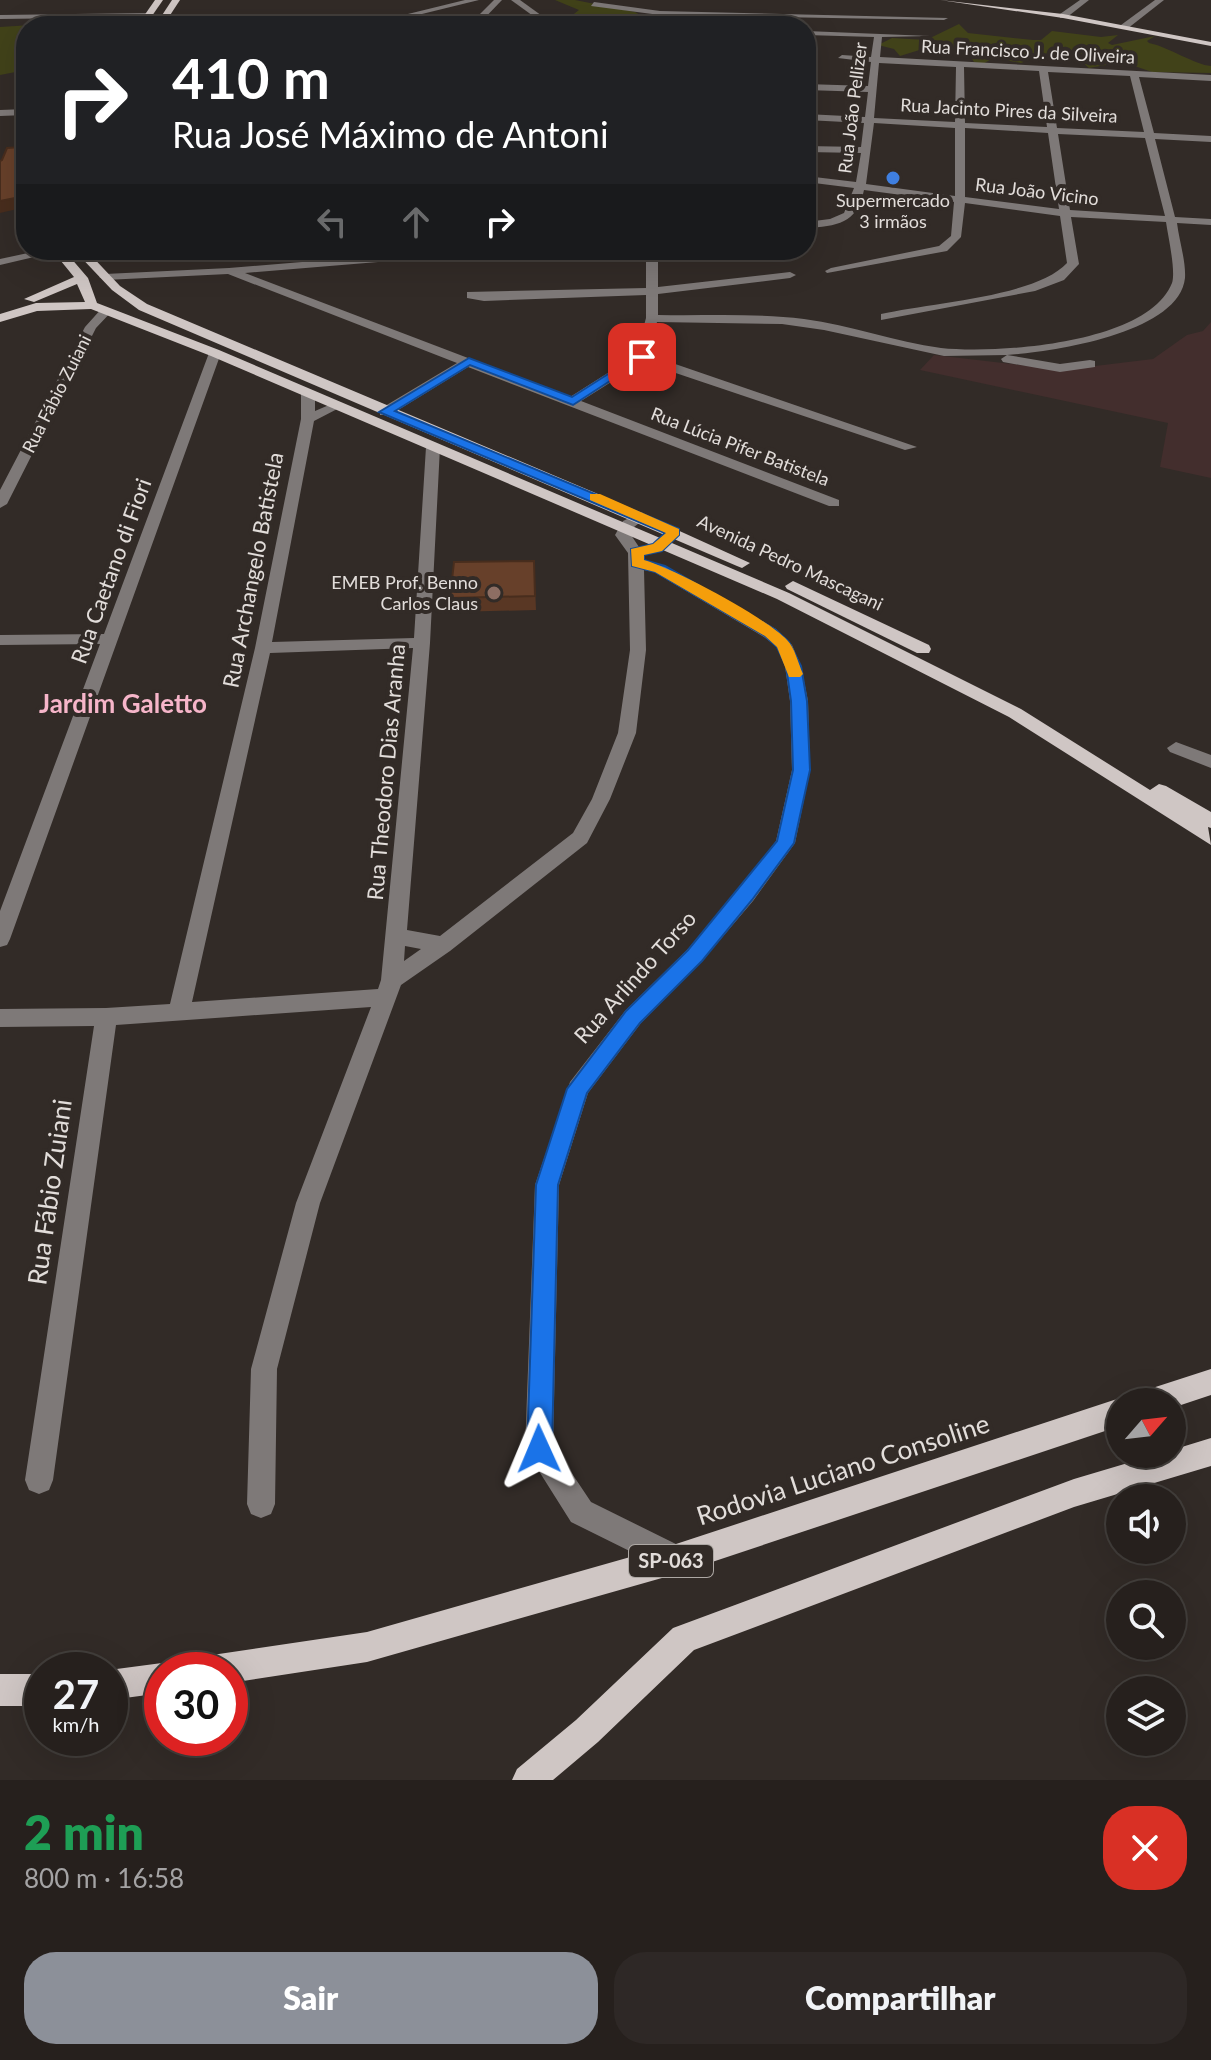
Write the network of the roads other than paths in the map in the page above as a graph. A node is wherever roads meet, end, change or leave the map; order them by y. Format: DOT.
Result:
graph roads {
  1 [pos="159,0"];
  2 [pos="475,0"];
  3 [pos="498,0"];
  4 [pos="515,0"];
  5 [pos="944,0"];
  6 [pos="1085,0"];
  7 [pos="1160,0"];
  8 [pos="1072,3"];
  9 [pos="594,4"];
  10 [pos="696,5"];
  11 [pos="713,14"];
  12 [pos="149,15"];
  13 [pos="74,16"];
  14 [pos="406,16"];
  15 [pos="482,16"];
  16 [pos="538,16"];
  17 [pos="717,16"];
  18 [pos="1063,16"];
  19 [pos="944,18"];
  20 [pos="1124,27"];
  21 [pos="816,33"];
  22 [pos="878,34"];
  23 [pos="926,36"];
  24 [pos="1211,44"];
  25 [pos="842,58"];
  26 [pos="875,60"];
  27 [pos="960,65"];
  28 [pos="1043,69"];
  29 [pos="1134,74"];
  30 [pos="1211,78"];
  31 [pos="816,87"];
  32 [pos="871,89"];
  33 [pos="816,117"];
  34 [pos="868,120"];
  35 [pos="960,126"];
  36 [pos="1052,129"];
  37 [pos="1152,135"];
  38 [pos="1211,139"];
  39 [pos="816,149"];
  40 [pos="865,150"];
  41 [pos="816,180"];
  42 [pos="860,186"];
  43 [pos="960,199"];
  44 [pos="1063,213"];
  45 [pos="1171,220"];
  46 [pos="1211,222"];
  47 [pos="816,223"];
  48 [pos="67,260"];
  49 [pos="89,260"];
  50 [pos="364,260"];
  51 [pos="652,260"];
  52 [pos="229,271"];
  53 [pos="831,271"];
  54 [pos="790,275"];
  55 [pos="82,278"];
  56 [pos="110,283"];
  57 [pos="650,291"];
  58 [pos="471,295"];
  59 [pos="100,308"];
  60 [pos="0,309"];
  61 [pos="885,317"];
  62 [pos="0,318"];
  63 [pos="652,318"];
  64 [pos="215,353"];
  65 [pos="980,353"];
  66 [pos="642,357"];
  67 [pos="469,361"];
  68 [pos="1090,364"];
  69 [pos="308,394"];
  70 [pos="573,401"];
  71 [pos="336,406"];
  72 [pos="385,412"];
  73 [pos="308,419"];
  74 [pos="433,447"];
  75 [pos="910,447"];
  76 [pos="460,459"];
  77 [pos="429,471"];
  78 [pos="834,503"];
  79 [pos="0,504"];
  80 [pos="641,516"];
  81 [pos="625,527"];
  82 [pos="669,537"];
  83 [pos="637,557"];
  84 [pos="109,639"];
  85 [pos="0,640"];
  86 [pos="422,643"];
  87 [pos="263,648"];
  88 [pos="1176,748"];
  89 [pos="1211,762"];
  90 [pos="1211,821"];
  91 [pos="1211,838"];
  92 [pos="396,936"];
  93 [pos="0,939"];
  94 [pos="443,945"];
  95 [pos="389,989"];
  96 [pos="179,1011"];
  97 [pos="106,1017"];
  98 [pos="0,1018"];
  99 [pos="1211,1382"];
  100 [pos="1186,1390"];
  101 [pos="1106,1417"];
  102 [pos="1211,1452"];
  103 [pos="39,1480"];
  104 [pos="261,1504"];
  105 [pos="676,1559"];
  106 [pos="248,1665"];
  107 [pos="0,1690"];
  108 [pos="24,1690"];
  109 [pos="528,1780"];
  1 -- 12 [label="main road"];
  2 -- 14 [label="street"];
  3 -- 15 [label="street"];
  4 -- 16 [label="street"];
  5 -- 18 [label="main road"];
  6 -- 8 [label="street"];
  7 -- 20 [label="street"];
  8 -- 18 [label="street"];
  9 -- 11 [label="street"];
  10 -- 11 [label="street"];
  11 -- 17 [label="street"];
  11 -- 19 [label="street"];
  12 -- 13 [label="street"];
  18 -- 20 [label="main road"];
  20 -- 24 [label="main road"];
  21 -- 22 [label="street"];
  22 -- 23 [label="street"];
  22 -- 26 [label="street, Rua João Pellizer"];
  25 -- 26 [label="street, Rua Francisco J. de Oliveira"];
  26 -- 27 [label="street, Rua Francisco J. de Oliveira"];
  26 -- 32 [label="street, Rua João Pellizer"];
  27 -- 28 [label="street, Rua Francisco J. de Oliveira"];
  27 -- 35 [label="street"];
  28 -- 29 [label="street, Rua Francisco J. de Oliveira"];
  28 -- 36 [label="street"];
  29 -- 30 [label="street, Rua Francisco J. de Oliveira"];
  29 -- 37 [label="street"];
  31 -- 32 [label="street"];
  32 -- 34 [label="street, Rua João Pellizer"];
  33 -- 34 [label="street, Rua Jacinto Pires da Silveira"];
  34 -- 35 [label="street, Rua Jacinto Pires da Silveira"];
  34 -- 40 [label="street, Rua João Pellizer"];
  35 -- 36 [label="street, Rua Jacinto Pires da Silveira"];
  35 -- 43 [label="street"];
  36 -- 37 [label="street, Rua Jacinto Pires da Silveira"];
  36 -- 44 [label="street"];
  37 -- 38 [label="street, Rua Jacinto Pires da Silveira"];
  37 -- 45 [label="street"];
  39 -- 40 [label="street"];
  40 -- 42 [label="street, Rua João Pellizer"];
  41 -- 42 [label="street, Rua João Vicino"];
  42 -- 43 [label="street, Rua João Vicino"];
  42 -- 47 [label="street"];
  43 -- 44 [label="street, Rua João Vicino"];
  43 -- 53 [label="street"];
  44 -- 45 [label="street, Rua João Vicino"];
  44 -- 61 [label="street"];
  45 -- 46 [label="street, Rua João Vicino"];
  45 -- 65 [label="street"];
  48 -- 55 [label="main road"];
  49 -- 56 [label="main road, Avenida Pedro Mascagani"];
  50 -- 52 [label="street"];
  51 -- 57 [label="street"];
  52 -- 56 [label="street"];
  52 -- 67 [label="street, Rua Lúcia Pifer Batistela"];
  54 -- 57 [label="street"];
  55 -- 59 [label="main road"];
  55 -- 60 [label="main road"];
  56 -- 59 [label="main road"];
  56 -- 72 [label="main road, Avenida Pedro Mascagani"];
  57 -- 58 [label="street"];
  57 -- 63 [label="street"];
  59 -- 62 [label="main road"];
  59 -- 64 [label="main road, Avenida Pedro Mascagani"];
  59 -- 79 [label="street, Rua Fábio Zuiani"];
  63 -- 65 [label="street"];
  63 -- 66 [label="street"];
  64 -- 69 [label="main road, Avenida Pedro Mascagani"];
  64 -- 84 [label="street, Rua Caetano di Fiori"];
  65 -- 68 [label="street"];
  66 -- 70 [label="street"];
  66 -- 75 [label="street"];
  67 -- 70 [label="street, Rua Lúcia Pifer Batistela"];
  67 -- 72 [label="street"];
  69 -- 71 [label="main road, Avenida Pedro Mascagani"];
  69 -- 73 [label="street, Rua Archangelo Batistela"];
  70 -- 78 [label="street, Rua Lúcia Pifer Batistela"];
  71 -- 73 [label="street"];
  71 -- 74 [label="main road, Avenida Pedro Mascagani"];
  72 -- 80 [label="main road, Avenida Pedro Mascagani"];
  73 -- 87 [label="street, Rua Archangelo Batistela"];
  74 -- 76 [label="main road, Avenida Pedro Mascagani"];
  74 -- 77 [label="street, Rua Theodoro Dias Aranha"];
  76 -- 77 [label="street"];
  76 -- 81 [label="main road, Avenida Pedro Mascagani"];
  77 -- 86 [label="street, Rua Theodoro Dias Aranha"];
  80 -- 81 [label="street"];
  80 -- 82 [label="main road, Avenida Pedro Mascagani"];
  81 -- 82 [label="main road, Avenida Pedro Mascagani"];
  81 -- 83 [label="street"];
  82 -- 83 [label="street"];
  82 -- 90 [label="main road, Avenida Pedro Mascagani"];
  82 -- 91 [label="main road, Avenida Pedro Mascagani"];
  83 -- 94 [label="street"];
  83 -- 105 [label="street, Rua Arlindo Torso"];
  84 -- 85 [label="street"];
  84 -- 93 [label="street, Rua Caetano di Fiori"];
  86 -- 87 [label="street"];
  86 -- 92 [label="street, Rua Theodoro Dias Aranha"];
  87 -- 96 [label="street, Rua Archangelo Batistela"];
  88 -- 89 [label="street"];
  92 -- 94 [label="street"];
  92 -- 95 [label="street, Rua Theodoro Dias Aranha"];
  94 -- 95 [label="street"];
  95 -- 96 [label="street"];
  95 -- 104 [label="street, Rua Theodoro Dias Aranha"];
  96 -- 97 [label="street"];
  97 -- 98 [label="street"];
  97 -- 103 [label="street, Rua Fábio Zuiani"];
  99 -- 100 [label="main road"];
  101 -- 105 [label="main road, Rodovia Luciano Consoline / SP-063"];
  102 -- 109 [label="main road"];
  105 -- 106 [label="main road, Rodovia Luciano Consoline / SP-063"];
  107 -- 108 [label="main road"];
}
